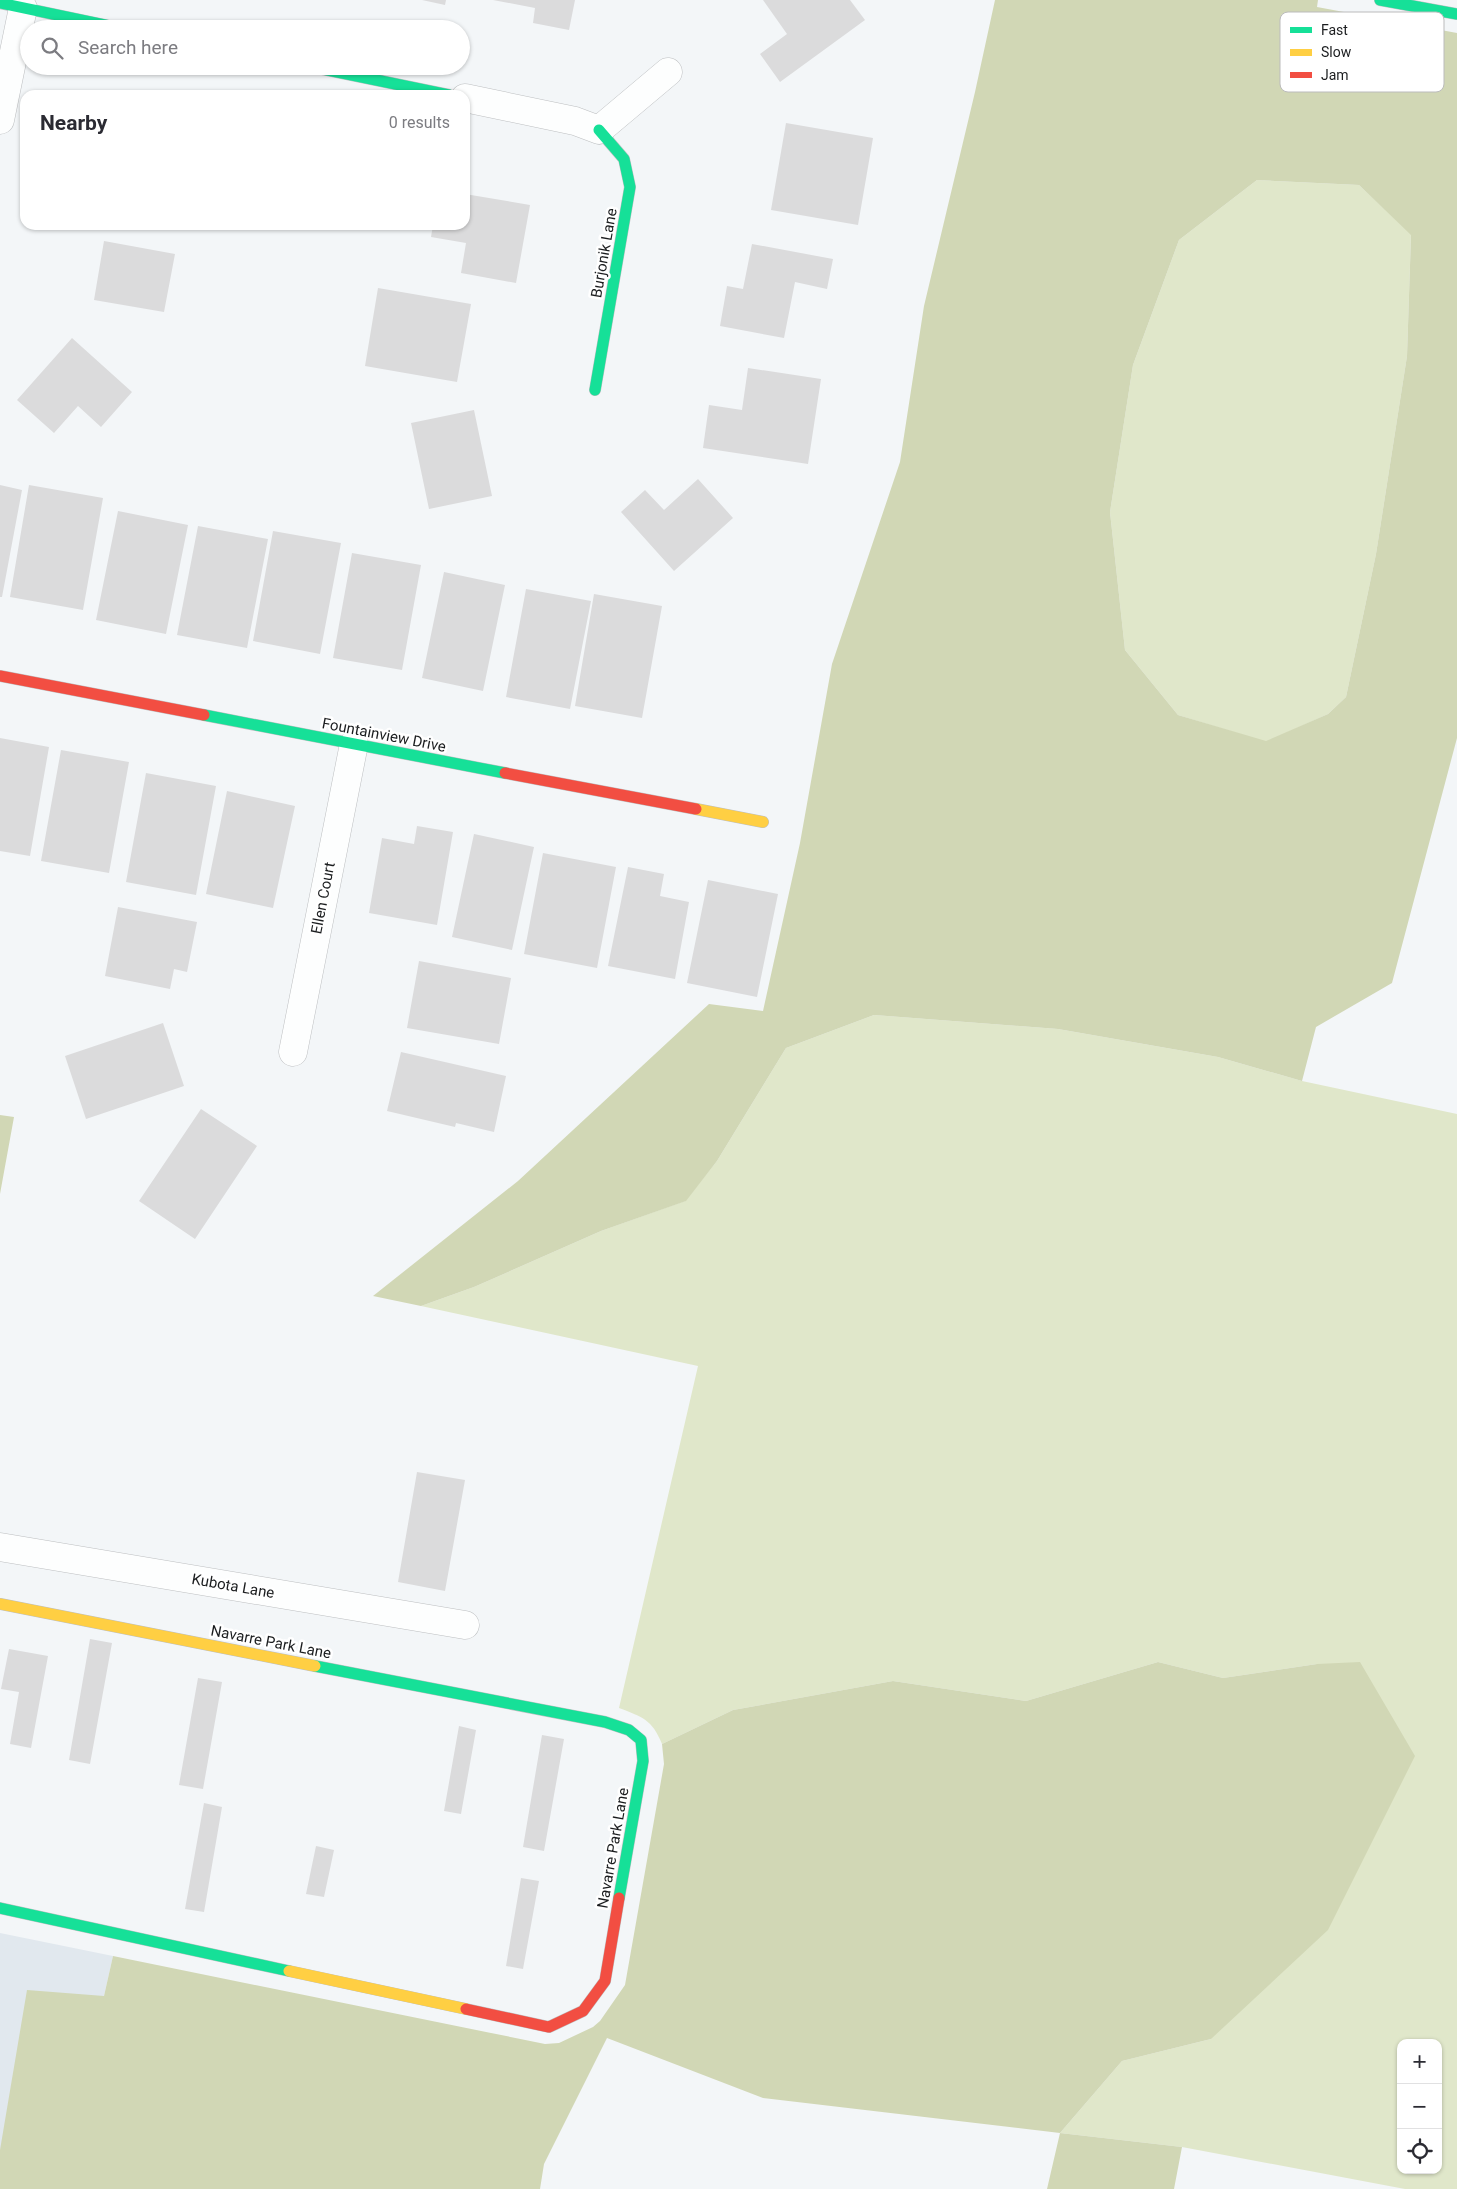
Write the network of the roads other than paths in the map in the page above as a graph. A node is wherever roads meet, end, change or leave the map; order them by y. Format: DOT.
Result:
graph roads {
  1 [pos="1380,0"];
  2 [pos="12,6"];
  3 [pos="1457,14"];
  4 [pos="80,20"];
  5 [pos="668,72"];
  6 [pos="352,75"];
  7 [pos="425,90"];
  8 [pos="470,99"];
  9 [pos="0,120"];
  10 [pos="599,130"];
  11 [pos="595,390"];
  12 [pos="0,676"];
  13 [pos="354,744"];
  14 [pos="763,822"];
  15 [pos="293,1052"];
  16 [pos="0,1547"];
  17 [pos="0,1604"];
  18 [pos="465,1626"];
  19 [pos="0,1908"];
  1 -- 3 [label="street"];
  2 -- 4 [label="street"];
  2 -- 9 [label="street"];
  5 -- 10 [label="street"];
  6 -- 7 [label="street"];
  8 -- 10 [label="street"];
  10 -- 11 [label="street, Burjonik Lane"];
  12 -- 13 [label="street, Fountainview Drive"];
  13 -- 14 [label="street, Fountainview Drive"];
  13 -- 15 [label="street, Ellen Court"];
  16 -- 18 [label="street, Kubota Lane"];
  17 -- 19 [label="street, Navarre Park Lane"];
}
